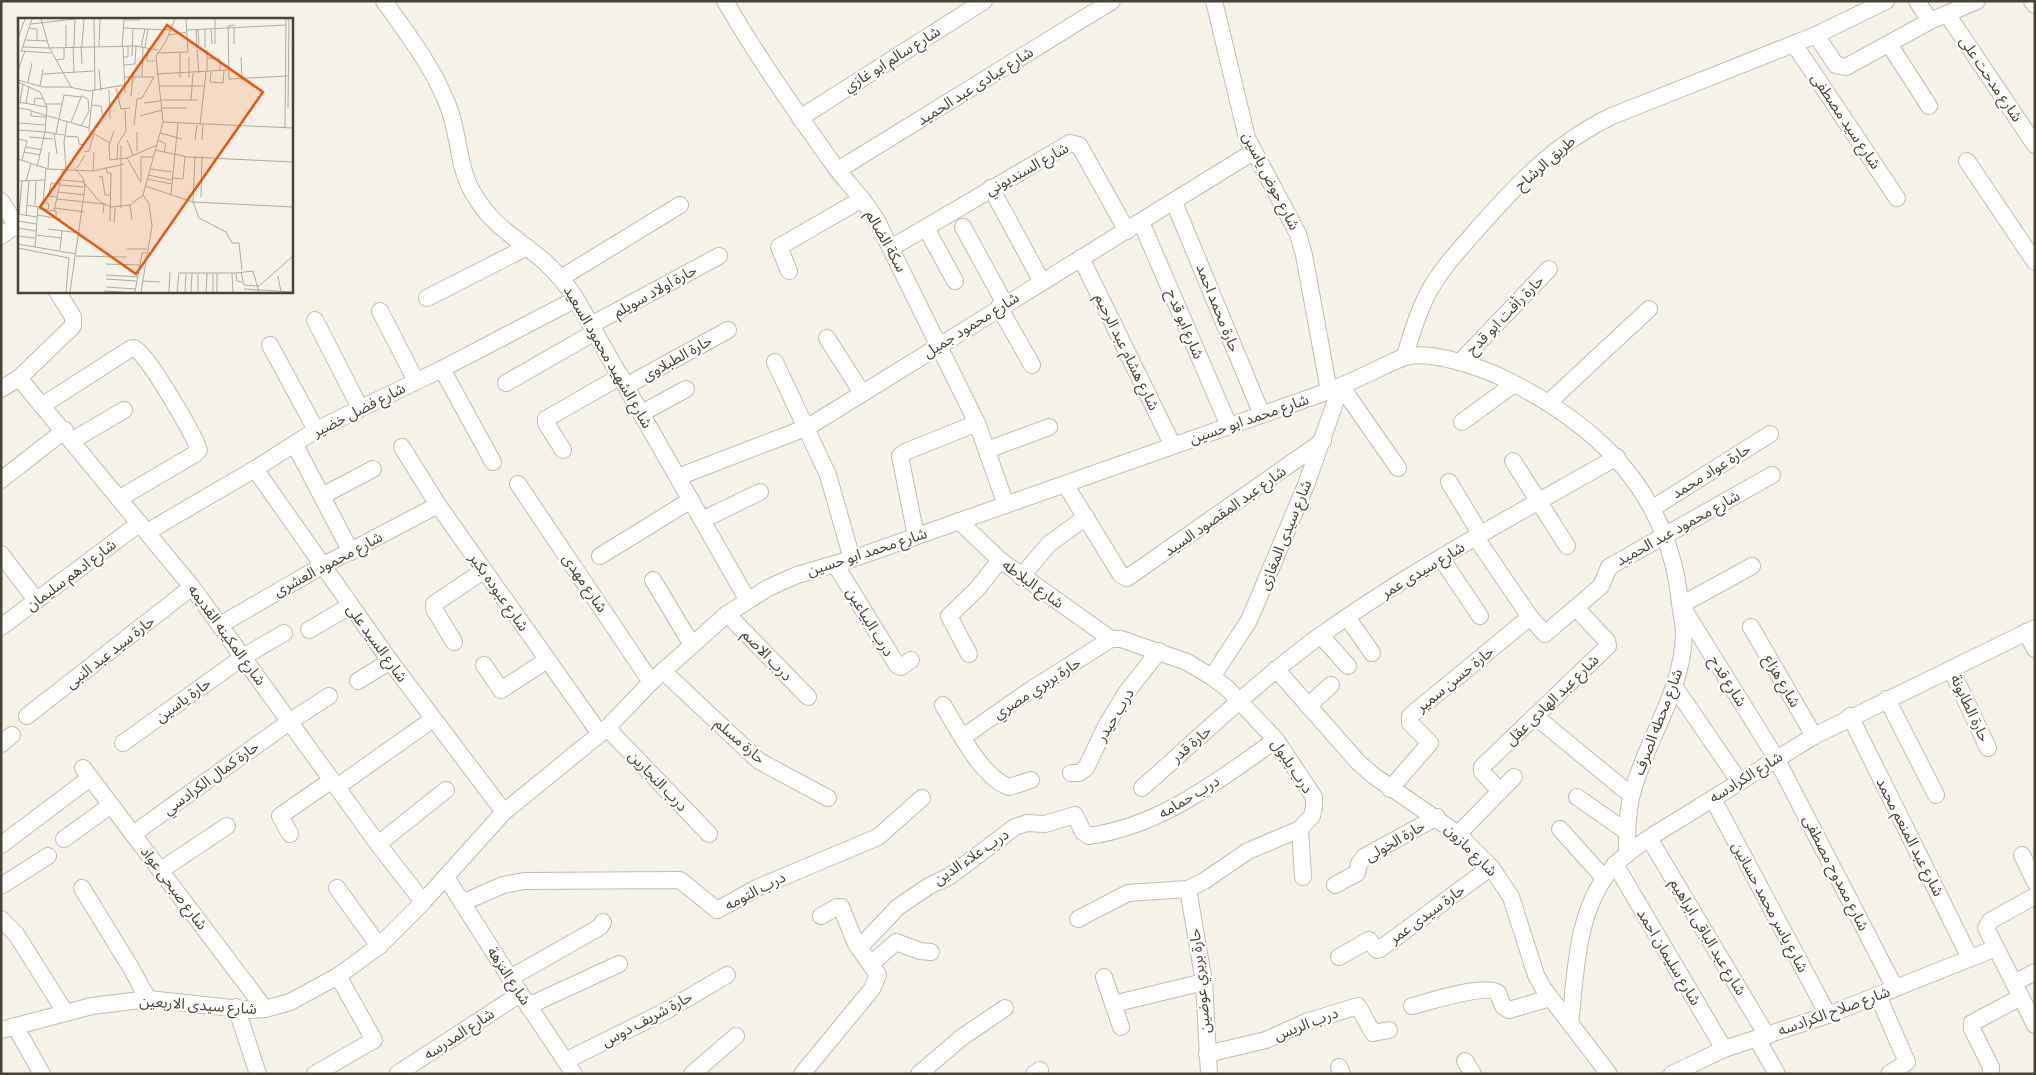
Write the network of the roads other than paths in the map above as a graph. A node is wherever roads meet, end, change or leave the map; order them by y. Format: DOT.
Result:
graph roads {
  1 [pos="384,1"];
  2 [pos="724,1"];
  3 [pos="984,1"];
  4 [pos="1112,1"];
  5 [pos="1214,1"];
  6 [pos="1886,1"];
  7 [pos="1917,1"];
  8 [pos="1977,1"];
  9 [pos="2032,1"];
  10 [pos="2035,5"];
  11 [pos="1947,14"];
  12 [pos="1930,21"];
  13 [pos="1816,35"];
  14 [pos="1794,44"];
  15 [pos="1889,44"];
  16 [pos="1929,106"];
  17 [pos="800,118"];
  18 [pos="2035,145"];
  19 [pos="1253,152"];
  20 [pos="1967,161"];
  21 [pos="838,170"];
  22 [pos="991,188"];
  23 [pos="1897,198"];
  24 [pos="862,199"];
  25 [pos="1,201"];
  26 [pos="1174,202"];
  27 [pos="680,205"];
  28 [pos="1141,222"];
  29 [pos="963,226"];
  30 [pos="18,227"];
  31 [pos="926,228"];
  32 [pos="1127,231"];
  33 [pos="1,236"];
  34 [pos="527,247"];
  35 [pos="891,248"];
  36 [pos="719,256"];
  37 [pos="1081,258"];
  38 [pos="2035,262"];
  39 [pos="1550,269"];
  40 [pos="789,271"];
  41 [pos="561,278"];
  42 [pos="955,281"];
  43 [pos="1042,282"];
  44 [pos="58,292"];
  45 [pos="427,298"];
  46 [pos="576,299"];
  47 [pos="1002,306"];
  48 [pos="1649,309"];
  49 [pos="380,311"];
  50 [pos="316,320"];
  51 [pos="593,329"];
  52 [pos="728,330"];
  53 [pos="828,338"];
  54 [pos="940,344"];
  55 [pos="270,345"];
  56 [pos="1406,356"];
  57 [pos="775,362"];
  58 [pos="1460,362"];
  59 [pos="1032,364"];
  60 [pos="442,369"];
  61 [pos="20,378"];
  62 [pos="416,381"];
  63 [pos="623,381"];
  64 [pos="506,383"];
  65 [pos="1514,384"];
  66 [pos="1,389"];
  67 [pos="686,389"];
  68 [pos="1335,389"];
  69 [pos="862,393"];
  70 [pos="1548,403"];
  71 [pos="43,405"];
  72 [pos="360,408"];
  73 [pos="124,410"];
  74 [pos="642,413"];
  75 [pos="1262,415"];
  76 [pos="977,422"];
  77 [pos="1462,422"];
  78 [pos="1049,426"];
  79 [pos="1229,426"];
  80 [pos="808,427"];
  81 [pos="316,430"];
  82 [pos="1770,434"];
  83 [pos="69,435"];
  84 [pos="1323,441"];
  85 [pos="296,445"];
  86 [pos="1173,446"];
  87 [pos="402,447"];
  88 [pos="563,450"];
  89 [pos="987,450"];
  90 [pos="1617,457"];
  91 [pos="1513,461"];
  92 [pos="493,462"];
  93 [pos="1398,468"];
  94 [pos="255,469"];
  95 [pos="373,470"];
  96 [pos="1772,475"];
  97 [pos="678,477"];
  98 [pos="1,480"];
  99 [pos="1449,482"];
  100 [pos="518,484"];
  101 [pos="1065,484"];
  102 [pos="760,492"];
  103 [pos="322,496"];
  104 [pos="120,498"];
  105 [pos="691,500"];
  106 [pos="1538,502"];
  107 [pos="438,505"];
  108 [pos="1006,505"];
  109 [pos="1652,508"];
  110 [pos="1086,517"];
  111 [pos="702,520"];
  112 [pos="960,521"];
  113 [pos="144,528"];
  114 [pos="916,536"];
  115 [pos="1478,536"];
  116 [pos="1666,536"];
  117 [pos="1567,546"];
  118 [pos="351,552"];
  119 [pos="1,554"];
  120 [pos="600,556"];
  121 [pos="1441,558"];
  122 [pos="852,559"];
  123 [pos="1000,560"];
  124 [pos="835,564"];
  125 [pos="322,566"];
  126 [pos="1752,566"];
  127 [pos="483,571"];
  128 [pos="1021,577"];
  129 [pos="652,580"];
  130 [pos="192,587"];
  131 [pos="747,599"];
  132 [pos="36,600"];
  133 [pos="1681,605"];
  134 [pos="350,606"];
  135 [pos="1576,608"];
  136 [pos="727,614"];
  137 [pos="1480,616"];
  138 [pos="1347,618"];
  139 [pos="1530,618"];
  140 [pos="220,625"];
  141 [pos="1,627"];
  142 [pos="1752,627"];
  143 [pos="309,630"];
  144 [pos="2030,630"];
  145 [pos="284,633"];
  146 [pos="1321,636"];
  147 [pos="1111,639"];
  148 [pos="454,642"];
  149 [pos="692,645"];
  150 [pos="2035,649"];
  151 [pos="1159,651"];
  152 [pos="1372,653"];
  153 [pos="969,654"];
  154 [pos="243,657"];
  155 [pos="547,660"];
  156 [pos="911,660"];
  157 [pos="390,661"];
  158 [pos="484,665"];
  159 [pos="1348,666"];
  160 [pos="1276,669"];
  161 [pos="1951,669"];
  162 [pos="663,671"];
  163 [pos="1212,677"];
  164 [pos="358,681"];
  165 [pos="651,682"];
  166 [pos="1331,685"];
  167 [pos="1674,686"];
  168 [pos="329,696"];
  169 [pos="808,697"];
  170 [pos="1887,699"];
  171 [pos="1240,701"];
  172 [pos="943,705"];
  173 [pos="1308,706"];
  174 [pos="27,716"];
  175 [pos="1850,716"];
  176 [pos="1536,717"];
  177 [pos="433,719"];
  178 [pos="290,722"];
  179 [pos="604,731"];
  180 [pos="1814,736"];
  181 [pos="963,737"];
  182 [pos="1276,740"];
  183 [pos="123,743"];
  184 [pos="1988,748"];
  185 [pos="1776,758"];
  186 [pos="1071,772"];
  187 [pos="1514,777"];
  188 [pos="1030,780"];
  189 [pos="1739,782"];
  190 [pos="334,784"];
  191 [pos="1142,788"];
  192 [pos="1390,789"];
  193 [pos="446,790"];
  194 [pos="1500,791"];
  195 [pos="1631,795"];
  196 [pos="1578,796"];
  197 [pos="1936,796"];
  198 [pos="828,798"];
  199 [pos="922,798"];
  200 [pos="1713,799"];
  201 [pos="111,805"];
  202 [pos="504,812"];
  203 [pos="1437,817"];
  204 [pos="227,826"];
  205 [pos="1300,829"];
  206 [pos="1560,829"];
  207 [pos="1627,832"];
  208 [pos="134,834"];
  209 [pos="290,834"];
  210 [pos="708,834"];
  211 [pos="1458,834"];
  212 [pos="1093,835"];
  213 [pos="64,838"];
  214 [pos="1649,838"];
  215 [pos="378,844"];
  216 [pos="1,845"];
  217 [pos="48,856"];
  218 [pos="2022,856"];
  219 [pos="1621,859"];
  220 [pos="1491,868"];
  221 [pos="161,870"];
  222 [pos="446,877"];
  223 [pos="1303,877"];
  224 [pos="1604,878"];
  225 [pos="2035,882"];
  226 [pos="1335,885"];
  227 [pos="1,886"];
  228 [pos="82,888"];
  229 [pos="337,888"];
  230 [pos="1188,889"];
  231 [pos="2035,896"];
  232 [pos="423,902"];
  233 [pos="462,903"];
  234 [pos="821,916"];
  235 [pos="1,919"];
  236 [pos="1078,919"];
  237 [pos="603,922"];
  238 [pos="380,946"];
  239 [pos="859,948"];
  240 [pos="1996,948"];
  241 [pos="931,952"];
  242 [pos="1339,957"];
  243 [pos="1970,958"];
  244 [pos="619,964"];
  245 [pos="871,964"];
  246 [pos="2035,972"];
  247 [pos="727,975"];
  248 [pos="338,976"];
  249 [pos="1104,977"];
  250 [pos="510,978"];
  251 [pos="1204,982"];
  252 [pos="1896,988"];
  253 [pos="2017,990"];
  254 [pos="1878,996"];
  255 [pos="1550,998"];
  256 [pos="148,999"];
  257 [pos="524,1000"];
  258 [pos="1113,1004"];
  259 [pos="1412,1006"];
  260 [pos="236,1007"];
  261 [pos="1005,1008"];
  262 [pos="265,1009"];
  263 [pos="65,1012"];
  264 [pos="1828,1015"];
  265 [pos="1570,1024"];
  266 [pos="2035,1025"];
  267 [pos="1121,1027"];
  268 [pos="8,1028"];
  269 [pos="1389,1030"];
  270 [pos="736,1036"];
  271 [pos="1762,1037"];
  272 [pos="1724,1049"];
  273 [pos="1207,1054"];
  274 [pos="570,1067"];
  275 [pos="42,1074"];
  276 [pos="258,1074"];
  277 [pos="315,1074"];
  278 [pos="397,1074"];
  279 [pos="692,1074"];
  280 [pos="802,1074"];
  281 [pos="919,1074"];
  282 [pos="1209,1074"];
  283 [pos="1609,1074"];
  284 [pos="1672,1074"];
  285 [pos="1777,1074"];
  286 [pos="1889,1074"];
  287 [pos="1991,1074"];
  1 -- 34 [label="street, شارع الشهيد محمود السعيد"];
  2 -- 17 [label="street, سكة الضالم"];
  3 -- 17 [label="street, شارع سالم ابو غازي"];
  4 -- 21 [label="street, شارع عبادى عبد الحميد"];
  5 -- 19 [label="street, شارع حوض ياسين"];
  6 -- 13 [label="street, طريق الرشاح"];
  7 -- 12 [label="street"];
  8 -- 11 [label="street"];
  9 -- 10 [label="street"];
  11 -- 12 [label="street"];
  11 -- 18 [label="street, شارع مدحت على"];
  12 -- 15 [label="street"];
  13 -- 14 [label="street, طريق الرشاح"];
  13 -- 15 [label="street"];
  14 -- 23 [label="street, شارع سيد مصطفى"];
  14 -- 56 [label="street, طريق الرشاح"];
  15 -- 16 [label="street"];
  17 -- 21 [label="street, سكة الضالم"];
  19 -- 26 [label="street, شارع محمود جميل"];
  19 -- 68 [label="street, شارع حوض ياسين"];
  20 -- 38 [label="street"];
  21 -- 24 [label="street, سكة الضالم"];
  22 -- 31 [label="street, شارع السنديوني"];
  22 -- 32 [label="street, شارع السنديوني"];
  22 -- 43 [label="street"];
  24 -- 35 [label="street, سكة الضالم"];
  24 -- 40 [label="street"];
  25 -- 30 [label="street"];
  26 -- 28 [label="street, شارع محمود جميل"];
  26 -- 75 [label="street, حارة محمد احمد"];
  27 -- 41 [label="street"];
  28 -- 32 [label="street, شارع محمود جميل"];
  28 -- 79 [label="street, شارع ابو قدح"];
  29 -- 47 [label="street"];
  30 -- 33 [label="street"];
  31 -- 35 [label="street, شارع السنديوني"];
  31 -- 42 [label="street"];
  32 -- 37 [label="street, شارع محمود جميل"];
  34 -- 41 [label="street, شارع الشهيد محمود السعيد"];
  34 -- 45 [label="street"];
  35 -- 54 [label="street, سكة الضالم"];
  36 -- 51 [label="street, حارة اولاد سويلم"];
  37 -- 43 [label="street, شارع محمود جميل"];
  37 -- 86 [label="street, شارع هشام عبد الرحيم"];
  39 -- 58 [label="street, حارة رأفت ابو قدح"];
  41 -- 46 [label="street, شارع الشهيد محمود السعيد"];
  43 -- 47 [label="street, شارع محمود جميل"];
  44 -- 61 [label="street"];
  46 -- 51 [label="street, شارع الشهيد محمود السعيد"];
  46 -- 60 [label="street, شارع فضل خضير"];
  47 -- 54 [label="street, شارع محمود جميل"];
  47 -- 59 [label="street"];
  48 -- 70 [label="street"];
  49 -- 62 [label="street"];
  50 -- 72 [label="street"];
  51 -- 63 [label="street, شارع الشهيد محمود السعيد"];
  51 -- 64 [label="street, حارة اولاد سويلم"];
  52 -- 63 [label="street, حارة الطبلاوى"];
  53 -- 69 [label="street"];
  54 -- 69 [label="street, شارع محمود جميل"];
  54 -- 76 [label="street, سكة الضالم"];
  55 -- 81 [label="street"];
  56 -- 58 [label="street, شارع محطه الصرف"];
  56 -- 68 [label="street, شارع محمد ابو حسين"];
  57 -- 80 [label="street"];
  58 -- 65 [label="street, شارع محطه الصرف"];
  60 -- 62 [label="street, شارع فضل خضير"];
  60 -- 92 [label="street"];
  61 -- 66 [label="street"];
  61 -- 71 [label="street, شارع المكينه القديمه"];
  62 -- 72 [label="street, شارع فضل خضير"];
  63 -- 74 [label="street, شارع الشهيد محمود السعيد"];
  63 -- 88 [label="street, حارة الطبلاوى"];
  65 -- 70 [label="street, شارع محطه الصرف"];
  65 -- 77 [label="street"];
  67 -- 74 [label="street"];
  68 -- 75 [label="street, شارع محمد ابو حسين"];
  68 -- 84 [label="street, شارع سيدى المغازى"];
  68 -- 93 [label="street"];
  69 -- 80 [label="street, شارع محمود جميل"];
  70 -- 90 [label="street, شارع محطه الصرف"];
  71 -- 83 [label="street, شارع المكينه القديمه"];
  71 -- 104 [label="street"];
  72 -- 81 [label="street, شارع فضل خضير"];
  73 -- 83 [label="street"];
  74 -- 97 [label="street, شارع الشهيد محمود السعيد"];
  75 -- 79 [label="street, شارع محمد ابو حسين"];
  76 -- 89 [label="street, سكة الضالم"];
  76 -- 114 [label="street"];
  78 -- 89 [label="street"];
  79 -- 86 [label="street, شارع محمد ابو حسين"];
  80 -- 97 [label="street, شارع محمود جميل"];
  80 -- 122 [label="street"];
  81 -- 85 [label="street, شارع فضل خضير"];
  82 -- 109 [label="street, حارة عواد محمد"];
  83 -- 98 [label="street"];
  83 -- 104 [label="street, شارع المكينه القديمه"];
  84 -- 110 [label="street, شارع عبد المقصود السيد"];
  84 -- 163 [label="street, شارع سيدى المغازى"];
  85 -- 94 [label="street, شارع فضل خضير"];
  85 -- 103 [label="street"];
  86 -- 101 [label="street, شارع محمد ابو حسين"];
  87 -- 107 [label="street, شارع عبوده بكير"];
  89 -- 108 [label="street, سكة الضالم"];
  90 -- 106 [label="street, شارع سيدى عمر"];
  90 -- 109 [label="street, شارع محطه الصرف"];
  91 -- 106 [label="street"];
  94 -- 113 [label="street, شارع فضل خضير"];
  94 -- 125 [label="street, شارع السيد على"];
  95 -- 103 [label="street"];
  96 -- 116 [label="street, شارع محمود عبد الحميد"];
  97 -- 105 [label="street, شارع الشهيد محمود السعيد"];
  99 -- 115 [label="street"];
  100 -- 165 [label="street, شارع مهدى"];
  101 -- 108 [label="street, شارع محمد ابو حسين"];
  101 -- 110 [label="street"];
  102 -- 111 [label="street"];
  103 -- 118 [label="street"];
  104 -- 113 [label="street, شارع المكينه القديمه"];
  105 -- 111 [label="street, شارع الشهيد محمود السعيد"];
  105 -- 120 [label="street"];
  106 -- 115 [label="street, شارع سيدى عمر"];
  106 -- 117 [label="street"];
  107 -- 118 [label="street, شارع محمود العشرى"];
  107 -- 127 [label="street, شارع عبوده بكير"];
  108 -- 112 [label="street, شارع محمد ابو حسين"];
  109 -- 116 [label="street, شارع محطه الصرف"];
  110 -- 128 [label="street"];
  111 -- 131 [label="street, شارع الشهيد محمود السعيد"];
  112 -- 114 [label="street, شارع محمد ابو حسين"];
  112 -- 123 [label="street, شارع البلاطه"];
  113 -- 130 [label="street, شارع المكينه القديمه"];
  113 -- 132 [label="street, شارع ادهم سليمان"];
  114 -- 122 [label="street, شارع محمد ابو حسين"];
  115 -- 121 [label="street, شارع سيدى عمر"];
  115 -- 139 [label="street"];
  116 -- 133 [label="street, شارع محطه الصرف"];
  116 -- 135 [label="street, شارع محمود عبد الحميد"];
  118 -- 125 [label="street, شارع محمود العشرى"];
  119 -- 132 [label="street"];
  121 -- 137 [label="street"];
  121 -- 138 [label="street, شارع سيدى عمر"];
  122 -- 124 [label="street, شارع محمد ابو حسين"];
  123 -- 128 [label="street, شارع البلاطه"];
  123 -- 153 [label="street"];
  124 -- 131 [label="street, شارع محمد ابو حسين"];
  124 -- 156 [label="street, درب البياعين"];
  125 -- 134 [label="street, شارع السيد على"];
  125 -- 140 [label="street, شارع محمود العشرى"];
  126 -- 133 [label="street"];
  127 -- 148 [label="street"];
  127 -- 155 [label="street, شارع عبوده بكير"];
  128 -- 147 [label="street, شارع البلاطه"];
  129 -- 149 [label="street"];
  130 -- 140 [label="street, شارع المكينه القديمه"];
  130 -- 174 [label="street, حارة سيد عبد النبى"];
  131 -- 136 [label="street, شارع محمد ابو حسين"];
  132 -- 141 [label="street, شارع ادهم سليمان"];
  133 -- 167 [label="street, شارع محطه الصرف"];
  133 -- 185 [label="street, شارع قدح"];
  134 -- 143 [label="street"];
  134 -- 157 [label="street, شارع السيد على"];
  135 -- 139 [label="street, شارع محمود عبد الحميد"];
  135 -- 176 [label="street, شارع عبد الهادى عقل"];
  136 -- 149 [label="street, شارع محمد ابو حسين"];
  136 -- 169 [label="street, درب الاصم"];
  138 -- 146 [label="street, شارع سيدى عمر"];
  138 -- 152 [label="street"];
  139 -- 192 [label="street, حارة حسن سمير"];
  140 -- 154 [label="street, شارع المكينه القديمه"];
  142 -- 180 [label="street, شارع هزاع"];
  144 -- 150 [label="street"];
  144 -- 161 [label="street, شارع الكرادسه"];
  145 -- 154 [label="street, حارة ياسين"];
  146 -- 159 [label="street"];
  146 -- 160 [label="street, شارع سيدى عمر"];
  147 -- 151 [label="street, درب بلبول"];
  147 -- 181 [label="street, حارة بربري مصري"];
  149 -- 162 [label="street, شارع محمد ابو حسين"];
  151 -- 163 [label="street, درب بلبول"];
  151 -- 186 [label="street, درب حيدر"];
  154 -- 178 [label="street, شارع المكينه القديمه"];
  154 -- 183 [label="street, حارة ياسين"];
  155 -- 158 [label="street"];
  155 -- 179 [label="street, شارع عبوده بكير"];
  157 -- 164 [label="street"];
  157 -- 177 [label="street, شارع السيد على"];
  160 -- 171 [label="street, شارع سيدى عمر"];
  160 -- 173 [label="street, شارع مازون"];
  161 -- 170 [label="street, شارع الكرادسه"];
  161 -- 184 [label="street, حارة الطابونة"];
  162 -- 165 [label="street, شارع محمد ابو حسين"];
  162 -- 198 [label="street, حارة مسلم"];
  163 -- 171 [label="street, درب بلبول"];
  165 -- 179 [label="street, شارع محمد ابو حسين"];
  166 -- 173 [label="street"];
  167 -- 189 [label="street"];
  167 -- 195 [label="street, شارع محطه الصرف"];
  168 -- 178 [label="street, حارة كمال الكرادسي"];
  170 -- 175 [label="street, شارع الكرادسه"];
  170 -- 197 [label="street"];
  171 -- 182 [label="street, درب بلبول"];
  171 -- 191 [label="street, حارة قدر"];
  172 -- 181 [label="street"];
  173 -- 192 [label="street, شارع مازون"];
  175 -- 180 [label="street, شارع الكرادسه"];
  175 -- 243 [label="street, شارع عبد المنعم محمد"];
  176 -- 194 [label="street, شارع عبد الهادى عقل"];
  176 -- 195 [label="street"];
  177 -- 190 [label="street"];
  177 -- 202 [label="street, شارع السيد على"];
  178 -- 190 [label="street, شارع المكينه القديمه"];
  178 -- 208 [label="street, حارة كمال الكرادسي"];
  179 -- 202 [label="street, شارع محمد ابو حسين"];
  179 -- 210 [label="street, درب النجارين"];
  180 -- 185 [label="street, شارع الكرادسه"];
  181 -- 188 [label="street"];
  182 -- 205 [label="street, درب بلبول"];
  182 -- 212 [label="street, درب حمامه"];
  185 -- 189 [label="street, شارع الكرادسه"];
  185 -- 252 [label="street, شارع ممدوح مصطفى"];
  187 -- 194 [label="street"];
  189 -- 200 [label="street, شارع الكرادسه"];
  190 -- 209 [label="street"];
  190 -- 215 [label="street, شارع المكينه القديمه"];
  192 -- 203 [label="street, شارع مازون"];
  193 -- 215 [label="street"];
  194 -- 211 [label="street"];
  195 -- 207 [label="street, شارع محطه الصرف"];
  196 -- 207 [label="street"];
  199 -- 233 [label="street, درب التومه"];
  200 -- 214 [label="street, شارع الكرادسه"];
  200 -- 264 [label="street, شارع ياسر محمد حسانين"];
  201 -- 208 [label="street, شارع صبحى عواد"];
  201 -- 213 [label="street"];
  201 -- 216 [label="street, شارع صبحى عواد"];
  202 -- 222 [label="street, شارع محمد ابو حسين"];
  203 -- 211 [label="street, شارع مازون"];
  203 -- 226 [label="street, حارة الخولى"];
  204 -- 221 [label="street"];
  205 -- 223 [label="street"];
  205 -- 230 [label="street"];
  206 -- 224 [label="street"];
  207 -- 219 [label="street, شارع محطه الصرف"];
  208 -- 221 [label="street, شارع صبحى عواد"];
  211 -- 220 [label="street, شارع مازون"];
  212 -- 239 [label="street, درب علاء الدين"];
  214 -- 219 [label="street, شارع الكرادسه"];
  214 -- 271 [label="street, شارع عبد الباقى ابراهيم"];
  215 -- 232 [label="street, شارع المكينه القديمه"];
  217 -- 227 [label="street"];
  218 -- 225 [label="street"];
  219 -- 224 [label="street, شارع الكرادسه"];
  219 -- 272 [label="street, شارع سليمان احمد"];
  220 -- 242 [label="street, حارة سيدى عمر"];
  220 -- 255 [label="street, شارع مازون"];
  221 -- 262 [label="street, شارع صبحى عواد"];
  222 -- 232 [label="street, شارع محمد ابو حسين"];
  222 -- 233 [label="street, شارع النزهة"];
  224 -- 265 [label="street, شارع الكرادسه"];
  228 -- 256 [label="street"];
  229 -- 238 [label="street"];
  230 -- 236 [label="street"];
  230 -- 251 [label="street, حارة بربري عوضين"];
  231 -- 240 [label="street"];
  232 -- 238 [label="street, شارع سيدى الاربعين"];
  233 -- 250 [label="street, شارع النزهة"];
  234 -- 239 [label="street"];
  235 -- 263 [label="street"];
  237 -- 250 [label="street"];
  238 -- 248 [label="street, شارع سيدى الاربعين"];
  239 -- 245 [label="street"];
  240 -- 243 [label="street, شارع صلاح الكرادسه"];
  240 -- 253 [label="street"];
  241 -- 245 [label="street"];
  243 -- 252 [label="street, شارع صلاح الكرادسه"];
  244 -- 257 [label="street, شارع المدرسه"];
  245 -- 280 [label="street"];
  246 -- 253 [label="street"];
  247 -- 274 [label="street, حارة شريف دوس"];
  248 -- 262 [label="street, شارع سيدى الاربعين"];
  248 -- 277 [label="street"];
  249 -- 258 [label="street"];
  250 -- 257 [label="street, شارع النزهة"];
  251 -- 258 [label="street"];
  251 -- 273 [label="street, حارة بربري عوضين"];
  252 -- 254 [label="street, شارع صلاح الكرادسه"];
  253 -- 266 [label="street"];
  253 -- 287 [label="street"];
  254 -- 264 [label="street, شارع صلاح الكرادسه"];
  254 -- 286 [label="street"];
  255 -- 259 [label="street"];
  255 -- 265 [label="street, شارع مازون"];
  256 -- 260 [label="street, شارع سيدى الاربعين"];
  256 -- 263 [label="street, شارع سيدى الاربعين"];
  257 -- 274 [label="street, شارع النزهة"];
  257 -- 278 [label="street, شارع المدرسه"];
  258 -- 267 [label="street"];
  260 -- 262 [label="street, شارع سيدى الاربعين"];
  260 -- 276 [label="street"];
  261 -- 281 [label="street"];
  263 -- 268 [label="street, شارع سيدى الاربعين"];
  264 -- 271 [label="street, شارع صلاح الكرادسه"];
  265 -- 283 [label="street, شارع مازون"];
  268 -- 275 [label="street"];
  269 -- 273 [label="street, درب الريس"];
  270 -- 279 [label="street"];
  271 -- 272 [label="street, شارع صلاح الكرادسه"];
  271 -- 285 [label="street, شارع عبد الباقى ابراهيم"];
  272 -- 284 [label="street, شارع صلاح الكرادسه"];
  273 -- 282 [label="street, حارة بربري عوضين"];
}
